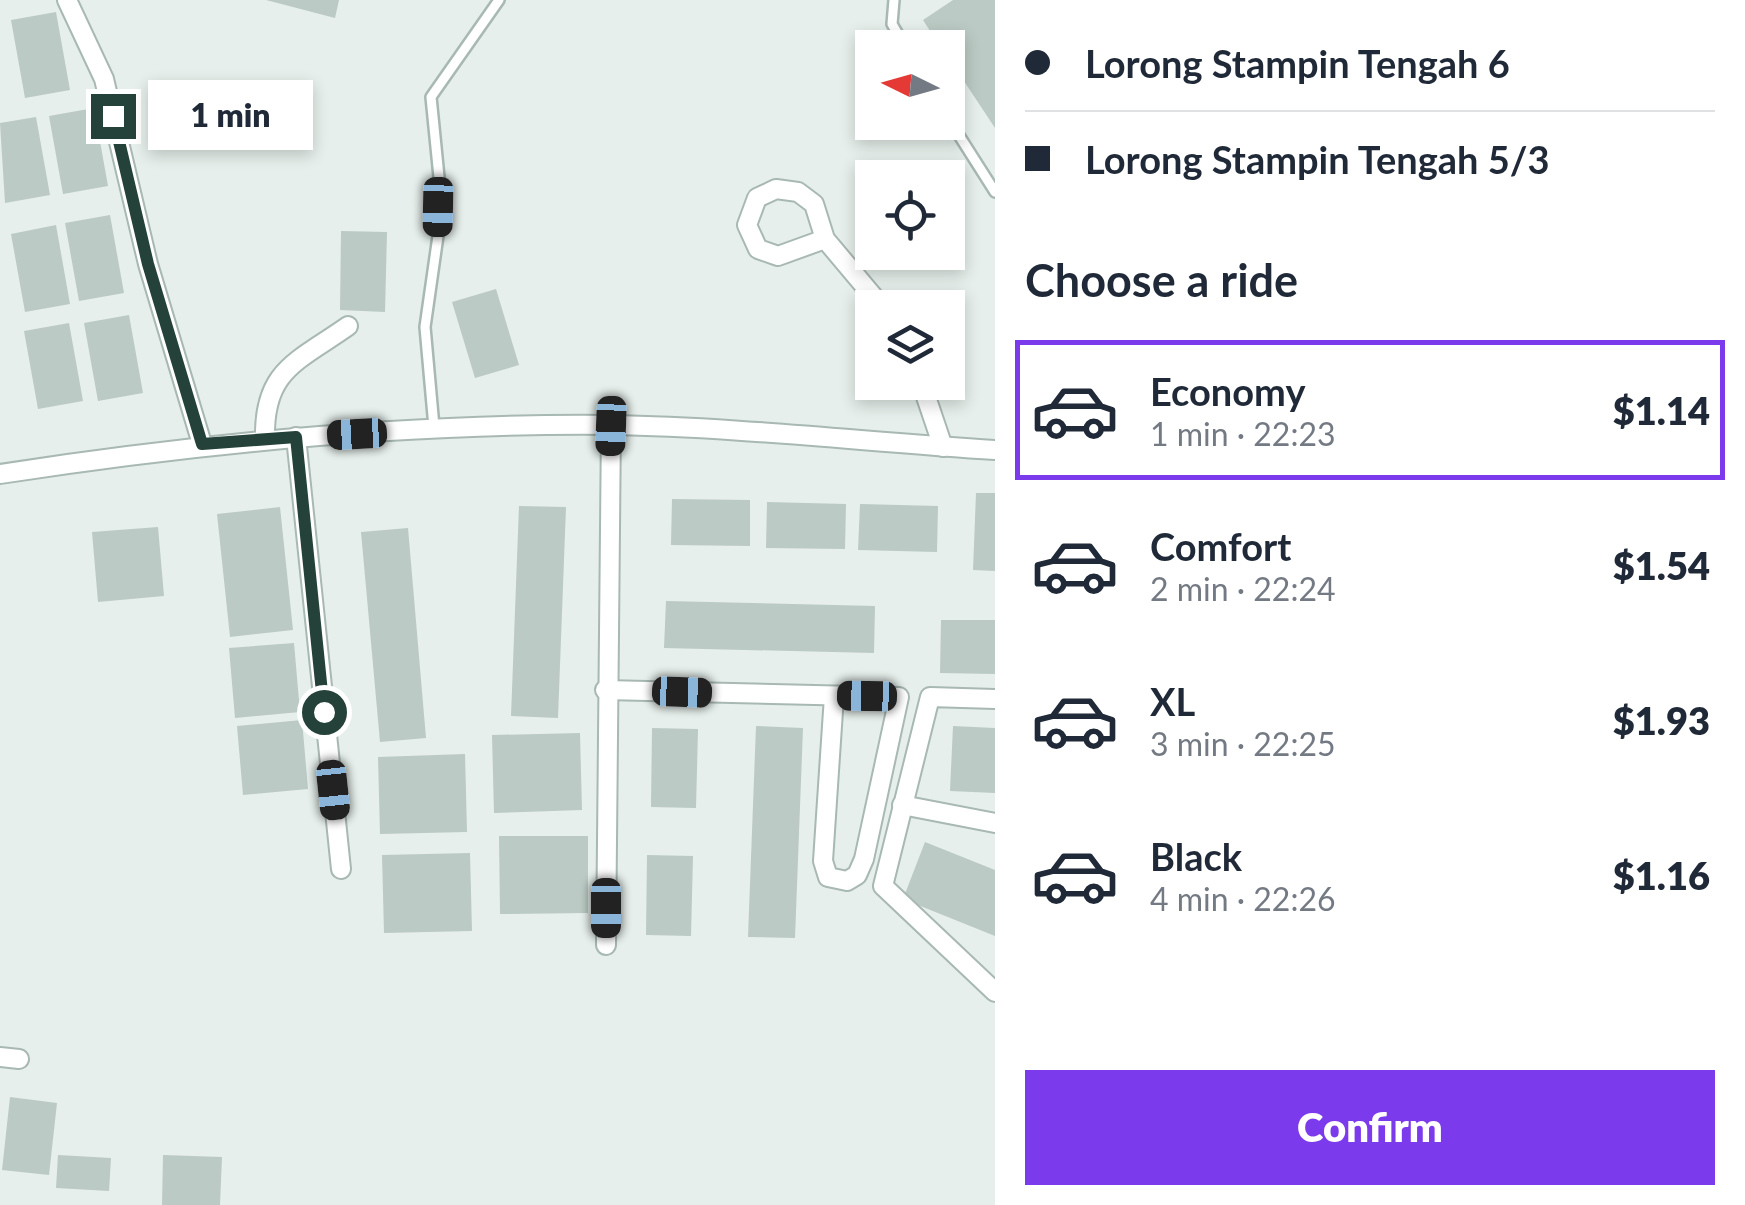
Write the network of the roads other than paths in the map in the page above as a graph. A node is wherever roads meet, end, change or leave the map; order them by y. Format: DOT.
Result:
graph roads {
  1 [pos="67,0"];
  2 [pos="498,0"];
  3 [pos="894,0"];
  4 [pos="896,30"];
  5 [pos="962,140"];
  6 [pos="995,192"];
  7 [pos="826,238"];
  8 [pos="868,290"];
  9 [pos="348,326"];
  10 [pos="927,400"];
  11 [pos="611,426"];
  12 [pos="434,430"];
  13 [pos="296,437"];
  14 [pos="266,440"];
  15 [pos="202,444"];
  16 [pos="943,446"];
  17 [pos="995,450"];
  18 [pos="0,474"];
  19 [pos="605,690"];
  20 [pos="834,696"];
  21 [pos="995,698"];
  22 [pos="902,805"];
  23 [pos="995,822"];
  24 [pos="341,869"];
  25 [pos="606,945"];
  26 [pos="995,992"];
  1 -- 15 [label="street"];
  2 -- 12 [label="lane"];
  3 -- 4 [label="lane"];
  5 -- 6 [label="lane"];
  7 -- 7 [label="street"];
  7 -- 8 [label="street"];
  9 -- 14 [label="street"];
  10 -- 16 [label="street"];
  11 -- 12 [label="street"];
  11 -- 16 [label="street"];
  11 -- 19 [label="street"];
  12 -- 13 [label="street"];
  13 -- 14 [label="street"];
  13 -- 24 [label="street"];
  14 -- 15 [label="street"];
  15 -- 18 [label="street"];
  16 -- 17 [label="street"];
  19 -- 20 [label="street"];
  19 -- 25 [label="street"];
  20 -- 20 [label="street"];
  21 -- 22 [label="street"];
  22 -- 23 [label="street"];
  22 -- 26 [label="street"];
}
